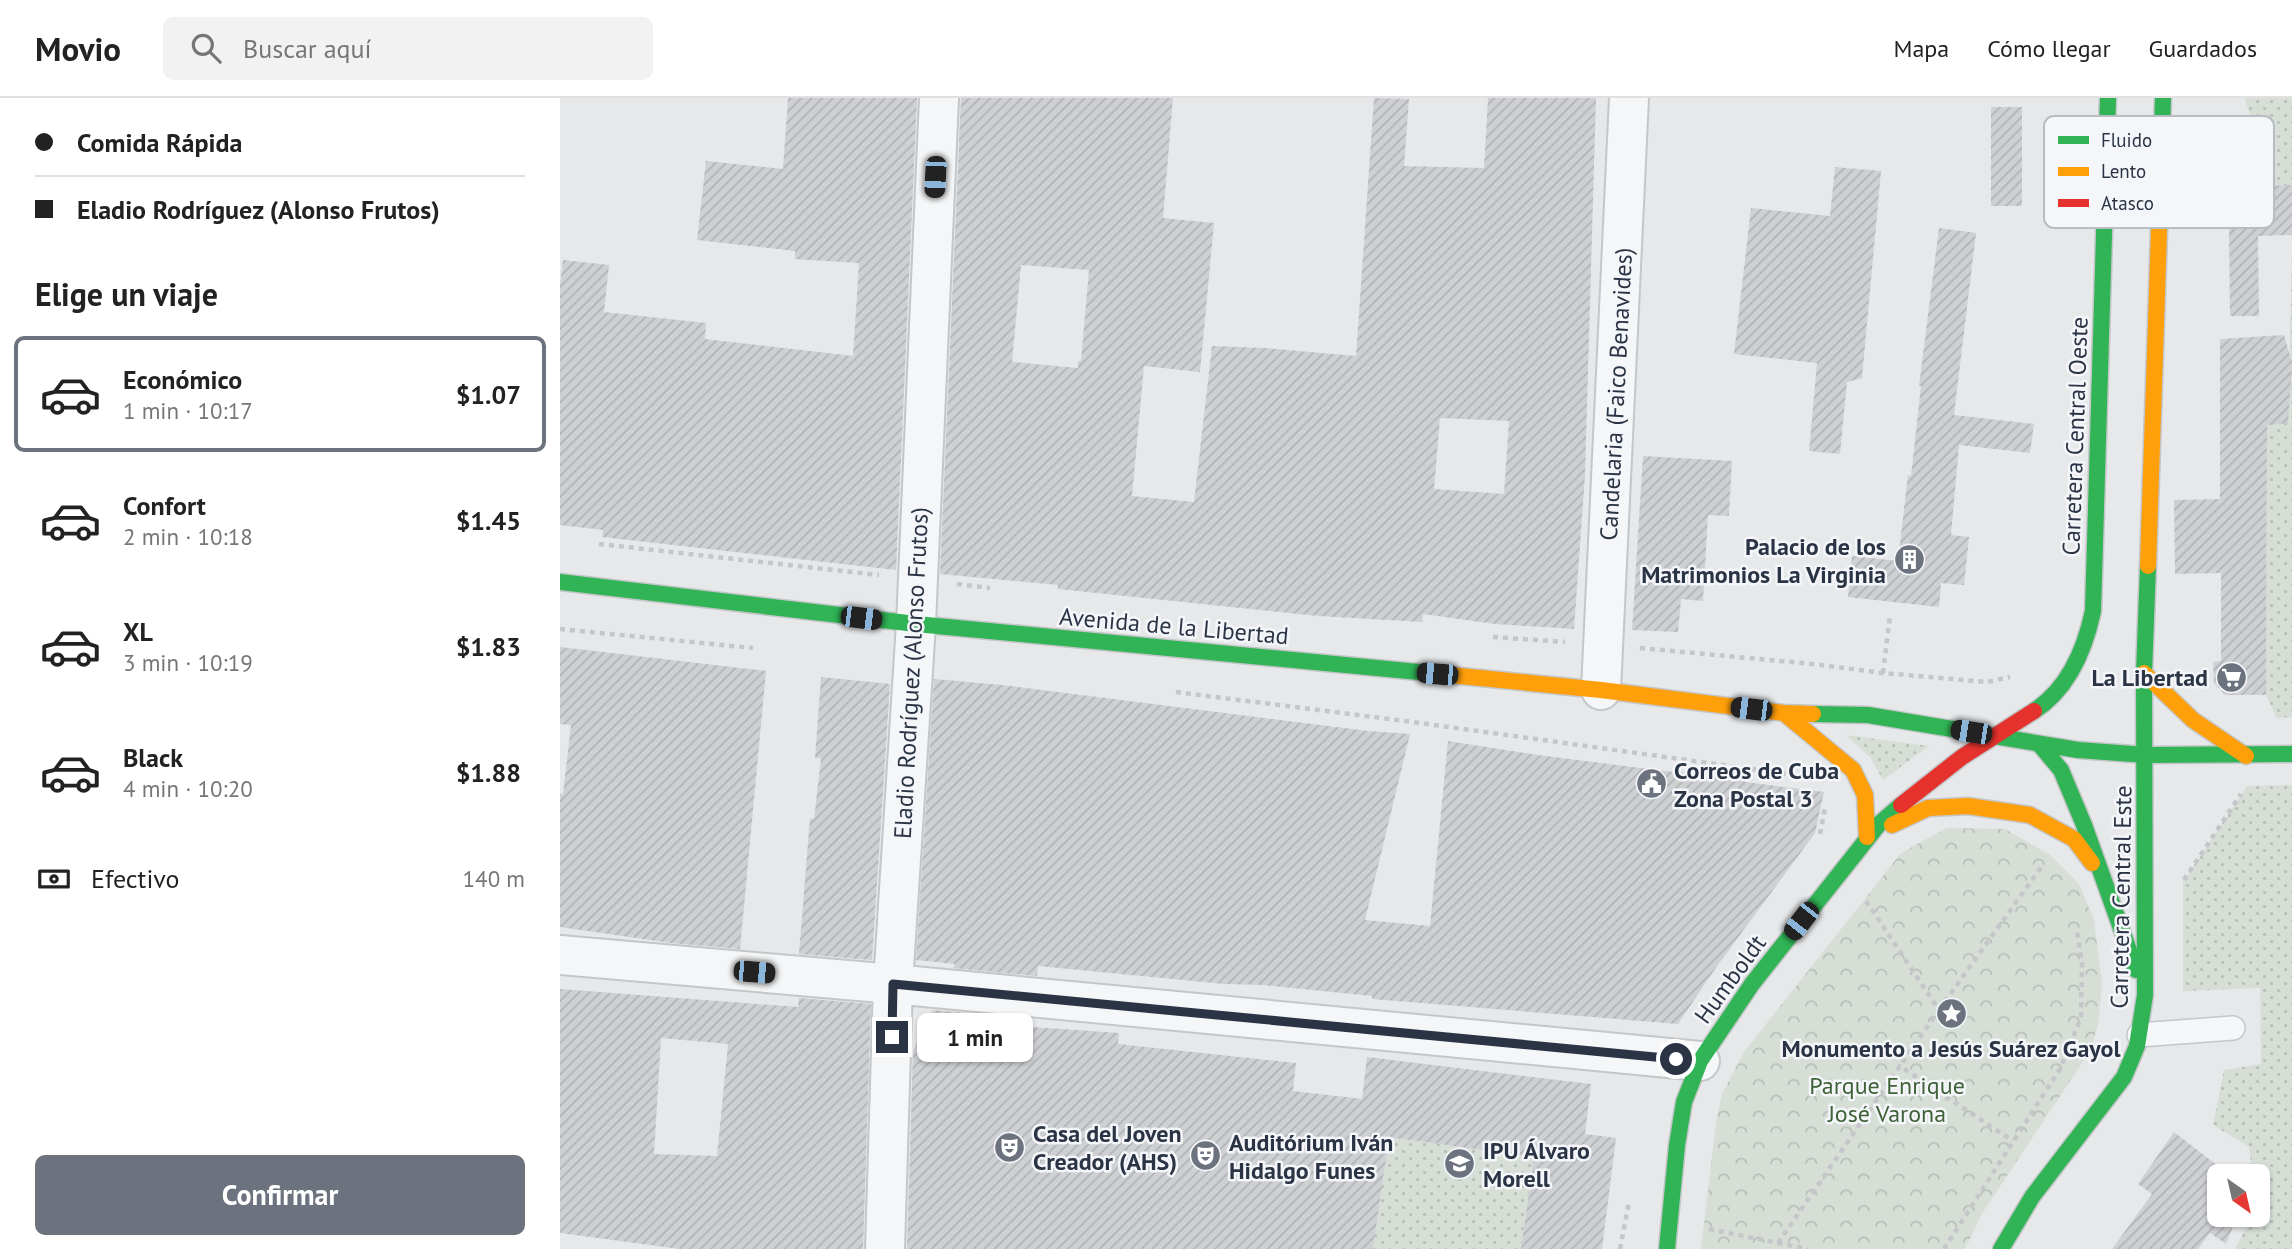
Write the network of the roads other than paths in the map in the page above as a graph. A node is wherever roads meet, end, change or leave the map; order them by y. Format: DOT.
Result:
graph roads {
  1 [pos="939,98"];
  2 [pos="1629,98"];
  3 [pos="2108,98"];
  4 [pos="2163,98"];
  5 [pos="2107,116"];
  6 [pos="2162,116"];
  7 [pos="2104,228"];
  8 [pos="2159,228"];
  9 [pos="560,582"];
  10 [pos="916,624"];
  11 [pos="2144,673"];
  12 [pos="1601,690"];
  13 [pos="1784,713"];
  14 [pos="1997,736"];
  15 [pos="2040,745"];
  16 [pos="2292,754"];
  17 [pos="2146,755"];
  18 [pos="2246,756"];
  19 [pos="1867,837"];
  20 [pos="2102,875"];
  21 [pos="560,955"];
  22 [pos="893,984"];
  23 [pos="2145,995"];
  24 [pos="2233,1028"];
  25 [pos="2139,1035"];
  26 [pos="1700,1061"];
  27 [pos="886,1249"];
  28 [pos="1667,1249"];
  29 [pos="2001,1249"];
  1 -- 10 [label="street, Eladio Rodríguez (Alonso Frutos)"];
  2 -- 12 [label="street, Candelaria (Faico Benavides)"];
  3 -- 5 [label="main road, Carretera Central Oeste"];
  4 -- 6 [label="main road"];
  7 -- 14 [label="main road, Carretera Central Oeste"];
  8 -- 11 [label="main road"];
  9 -- 10 [label="main road, Avenida de la Libertad"];
  10 -- 12 [label="main road, Avenida de la Libertad"];
  10 -- 22 [label="street, Eladio Rodríguez (Alonso Frutos)"];
  11 -- 17 [label="main road"];
  11 -- 18 [label="main road"];
  12 -- 13 [label="main road, Avenida de la Libertad"];
  13 -- 14 [label="main road, Avenida de la Libertad"];
  13 -- 19 [label="main road"];
  14 -- 15 [label="main road, Avenida de la Libertad"];
  14 -- 19 [label="main road, Humboldt"];
  15 -- 17 [label="main road, Avenida de la Libertad"];
  15 -- 20 [label="main road"];
  16 -- 18 [label="main road, Avenida de la Libertad"];
  17 -- 18 [label="main road, Avenida de la Libertad"];
  17 -- 23 [label="main road, Carretera Central Este"];
  19 -- 20 [label="main road"];
  19 -- 26 [label="main road, Humboldt"];
  20 -- 23 [label="main road"];
  21 -- 22 [label="street"];
  22 -- 26 [label="street"];
  22 -- 27 [label="street, Eladio Rodríguez (Alonso Frutos)"];
  23 -- 25 [label="main road, Carretera Central Este"];
  24 -- 25 [label="lane"];
  25 -- 29 [label="main road, Carretera Central Este"];
  26 -- 28 [label="main road, Humboldt"];
}
